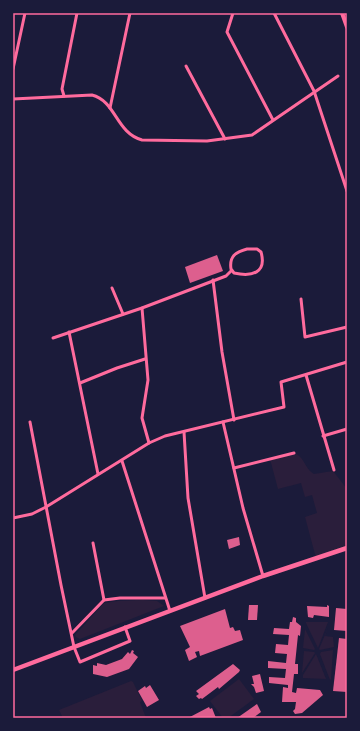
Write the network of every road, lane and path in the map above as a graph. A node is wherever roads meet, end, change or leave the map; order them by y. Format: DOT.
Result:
graph roads {
  1 [pos="25,13"];
  2 [pos="77,13"];
  3 [pos="130,13"];
  4 [pos="233,13"];
  5 [pos="274,13"];
  6 [pos="342,13"];
  7 [pos="347,27"];
  8 [pos="186,66"];
  9 [pos="13,70"];
  10 [pos="338,76"];
  11 [pos="314,92"];
  12 [pos="64,96"];
  13 [pos="13,99"];
  14 [pos="110,108"];
  15 [pos="273,120"];
  16 [pos="225,139"];
  17 [pos="347,191"];
  18 [pos="231,272"];
  19 [pos="213,280"];
  20 [pos="112,288"];
  21 [pos="301,299"];
  22 [pos="142,308"];
  23 [pos="123,314"];
  24 [pos="347,327"];
  25 [pos="69,332"];
  26 [pos="53,338"];
  27 [pos="145,359"];
  28 [pos="347,362"];
  29 [pos="306,375"];
  30 [pos="80,384"];
  31 [pos="234,420"];
  32 [pos="30,422"];
  33 [pos="223,422"];
  34 [pos="347,429"];
  35 [pos="184,432"];
  36 [pos="323,436"];
  37 [pos="149,442"];
  38 [pos="294,453"];
  39 [pos="122,461"];
  40 [pos="234,468"];
  41 [pos="334,470"];
  42 [pos="98,474"];
  43 [pos="46,507"];
  44 [pos="13,518"];
  45 [pos="93,543"];
  46 [pos="347,548"];
  47 [pos="263,576"];
  48 [pos="166,598"];
  49 [pos="205,598"];
  50 [pos="104,600"];
  51 [pos="170,611"];
  52 [pos="125,627"];
  53 [pos="72,633"];
  54 [pos="74,646"];
  55 [pos="13,670"];
  1 -- 9 [label="street"];
  2 -- 12 [label="street"];
  3 -- 14 [label="street"];
  4 -- 15 [label="street"];
  5 -- 11 [label="street"];
  6 -- 7 [label="main road"];
  8 -- 16 [label="street"];
  10 -- 11 [label="street"];
  11 -- 15 [label="street"];
  11 -- 17 [label="street"];
  12 -- 13 [label="street"];
  12 -- 14 [label="street"];
  14 -- 16 [label="street"];
  15 -- 16 [label="street"];
  18 -- 18 [label="street"];
  18 -- 19 [label="street"];
  19 -- 22 [label="street"];
  19 -- 31 [label="street"];
  20 -- 23 [label="street"];
  21 -- 24 [label="street"];
  22 -- 23 [label="street"];
  22 -- 27 [label="street"];
  23 -- 25 [label="street"];
  25 -- 26 [label="street"];
  25 -- 30 [label="street"];
  27 -- 30 [label="street"];
  27 -- 37 [label="street"];
  28 -- 29 [label="street"];
  29 -- 31 [label="street"];
  29 -- 36 [label="street"];
  30 -- 42 [label="street"];
  31 -- 33 [label="street"];
  32 -- 43 [label="street"];
  33 -- 35 [label="street"];
  33 -- 40 [label="street"];
  34 -- 36 [label="street"];
  35 -- 37 [label="street"];
  35 -- 49 [label="street"];
  36 -- 41 [label="street"];
  37 -- 39 [label="street"];
  38 -- 40 [label="street"];
  39 -- 42 [label="street"];
  39 -- 48 [label="street"];
  40 -- 47 [label="street"];
  42 -- 43 [label="street"];
  43 -- 44 [label="street"];
  43 -- 53 [label="street"];
  45 -- 50 [label="street"];
  46 -- 47 [label="main road"];
  47 -- 49 [label="main road"];
  48 -- 50 [label="street"];
  48 -- 51 [label="street"];
  49 -- 51 [label="main road"];
  50 -- 53 [label="street"];
  51 -- 52 [label="main road"];
  52 -- 54 [label="main road"];
  52 -- 54 [label="street"];
  53 -- 54 [label="street"];
  54 -- 55 [label="main road"];
}
